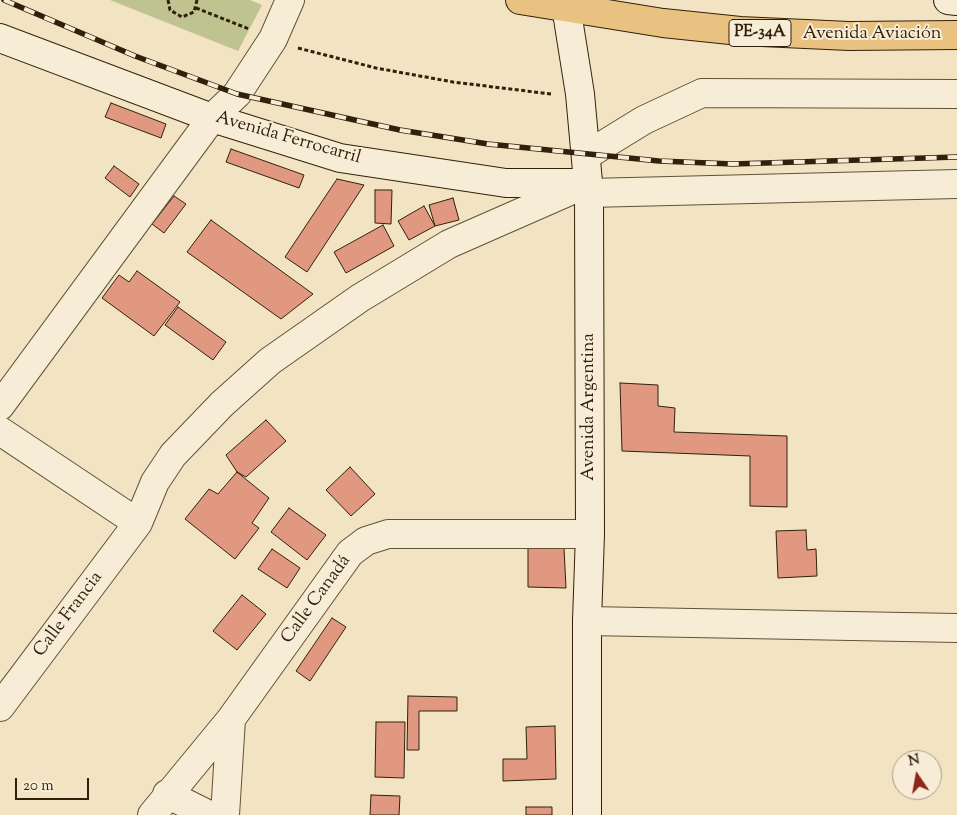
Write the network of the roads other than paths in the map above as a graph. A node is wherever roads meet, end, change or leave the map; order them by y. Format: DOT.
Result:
graph roads {
  1 [pos="290,0"];
  2 [pos="520,0"];
  3 [pos="948,0"];
  4 [pos="957,1"];
  5 [pos="565,4"];
  6 [pos="957,35"];
  7 [pos="0,38"];
  8 [pos="957,94"];
  9 [pos="212,118"];
  10 [pos="587,155"];
  11 [pos="957,184"];
  12 [pos="588,188"];
  13 [pos="0,406"];
  14 [pos="0,431"];
  15 [pos="155,482"];
  16 [pos="101,498"];
  17 [pos="138,523"];
  18 [pos="590,534"];
  19 [pos="587,621"];
  20 [pos="957,628"];
  21 [pos="0,708"];
  22 [pos="231,719"];
  23 [pos="160,805"];
  24 [pos="209,815"];
  25 [pos="225,815"];
  26 [pos="587,815"];
  1 -- 9 [label="street"];
  2 -- 5 [label="highway, Avenida Aviación / PE-34A"];
  3 -- 4 [label="street"];
  5 -- 6 [label="highway, Avenida Aviación / PE-34A"];
  5 -- 10 [label="street, Avenida Argentina"];
  7 -- 9 [label="street, Avenida Ferrocarril"];
  8 -- 10 [label="street"];
  9 -- 12 [label="street, Avenida Ferrocarril"];
  9 -- 13 [label="street"];
  10 -- 12 [label="street, Avenida Argentina"];
  11 -- 12 [label="street, Avenida Ferrocarril"];
  12 -- 15 [label="street"];
  12 -- 18 [label="street, Avenida Argentina"];
  14 -- 16 [label="street"];
  15 -- 16 [label="street"];
  15 -- 17 [label="street, Calle Francia"];
  16 -- 17 [label="street"];
  17 -- 21 [label="street, Calle Francia"];
  18 -- 19 [label="street, Avenida Argentina"];
  18 -- 22 [label="street, Calle Canadá"];
  19 -- 20 [label="street"];
  19 -- 26 [label="street, Avenida Argentina"];
  22 -- 23 [label="street, Calle Canadá"];
  22 -- 25 [label="street"];
  23 -- 24 [label="street"];
}
